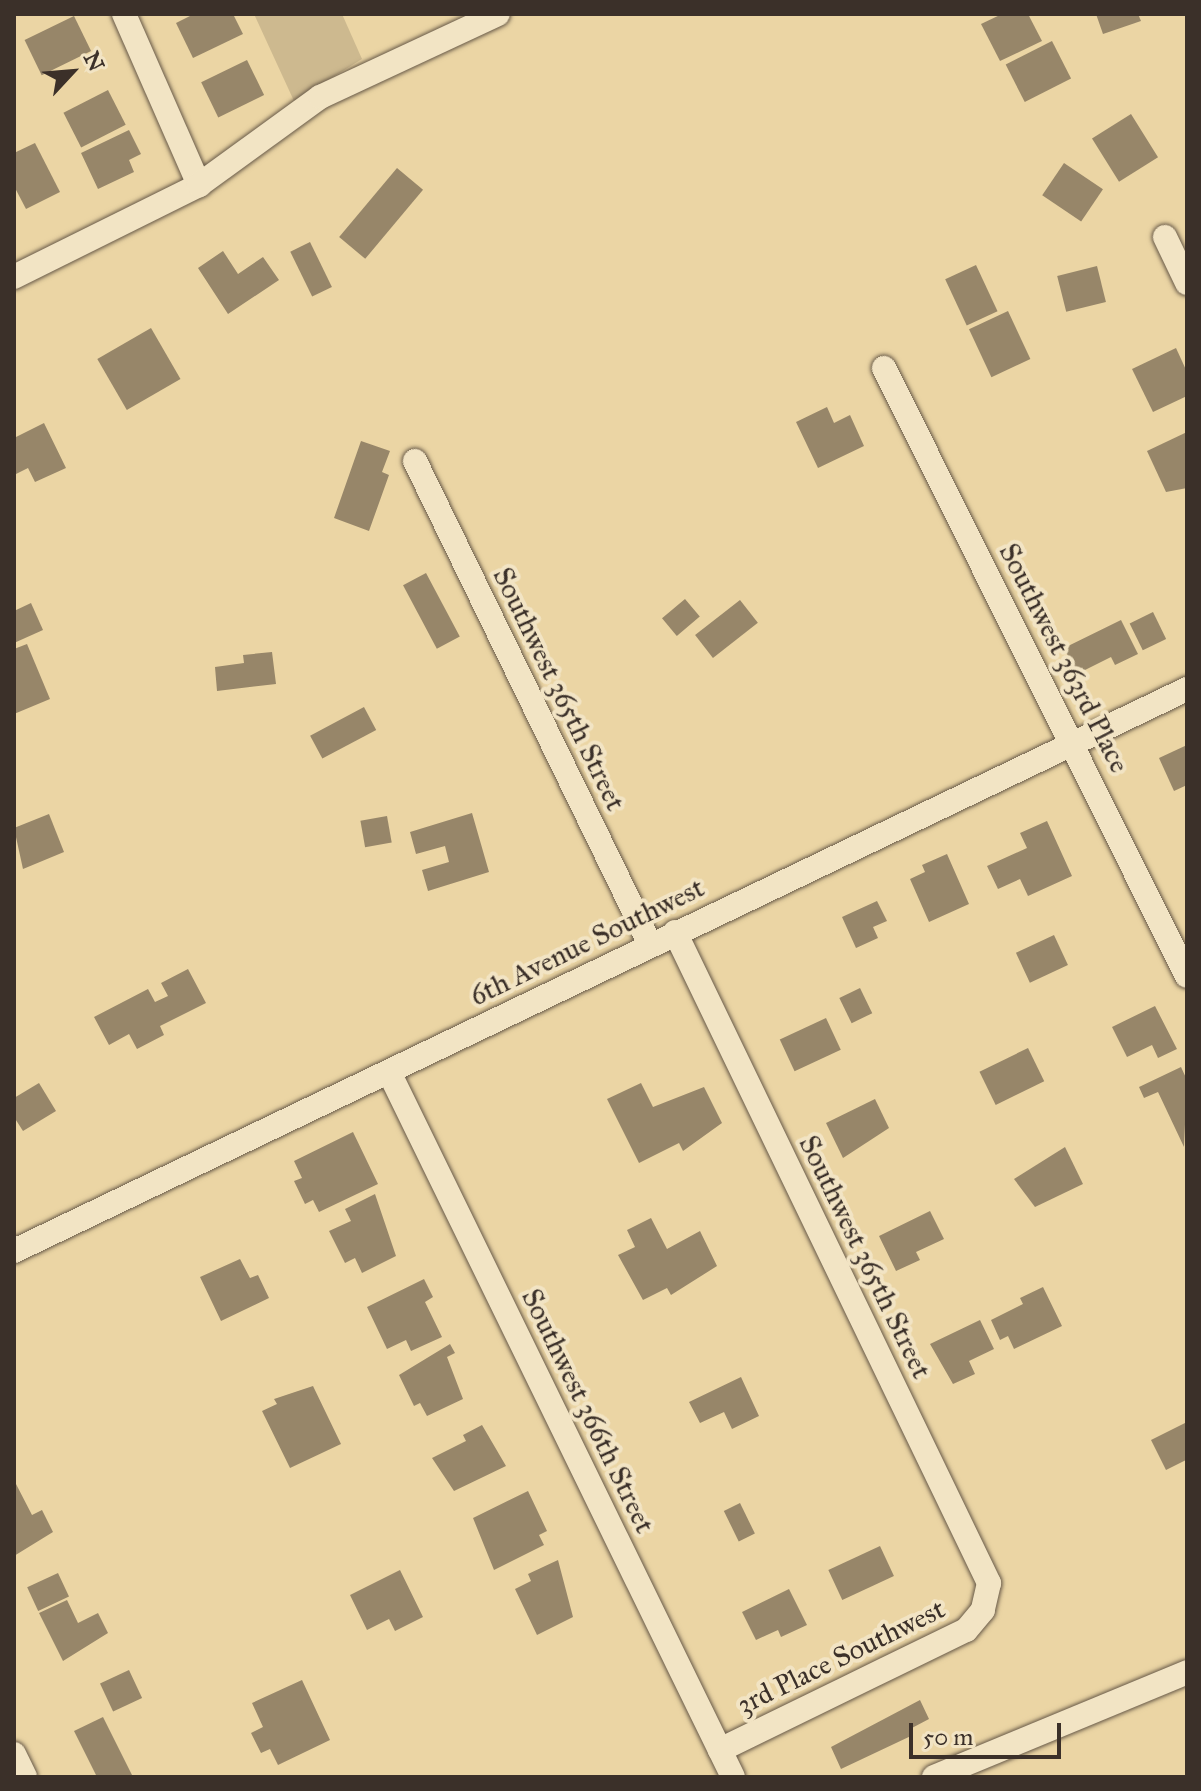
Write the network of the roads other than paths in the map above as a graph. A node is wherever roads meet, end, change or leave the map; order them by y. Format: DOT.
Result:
graph roads {
  1 [pos="124,14"];
  2 [pos="498,14"];
  3 [pos="199,185"];
  4 [pos="1165,237"];
  5 [pos="14,277"];
  6 [pos="1187,283"];
  7 [pos="884,368"];
  8 [pos="415,461"];
  9 [pos="1187,689"];
  10 [pos="1073,742"];
  11 [pos="675,932"];
  12 [pos="650,944"];
  13 [pos="1187,976"];
  14 [pos="389,1072"];
  15 [pos="14,1251"];
  16 [pos="983,1610"];
  17 [pos="1187,1672"];
  18 [pos="720,1750"];
  19 [pos="14,1754"];
  20 [pos="25,1777"];
  21 [pos="733,1777"];
  22 [pos="934,1777"];
  1 -- 3 [label="street"];
  2 -- 3 [label="street"];
  3 -- 5 [label="street"];
  4 -- 6 [label="street"];
  7 -- 10 [label="street, Southwest 363rd Place"];
  8 -- 12 [label="street, Southwest 365th Street"];
  9 -- 10 [label="street, 6th Avenue Southwest"];
  10 -- 11 [label="street, 6th Avenue Southwest"];
  10 -- 13 [label="street, Southwest 363rd Place"];
  11 -- 12 [label="street, 6th Avenue Southwest"];
  11 -- 16 [label="street, Southwest 365th Street"];
  12 -- 14 [label="street, 6th Avenue Southwest"];
  14 -- 15 [label="street, 6th Avenue Southwest"];
  14 -- 18 [label="street, Southwest 366th Street"];
  16 -- 18 [label="street, 3rd Place Southwest"];
  17 -- 22 [label="street"];
  18 -- 21 [label="street, Southwest 366th Street"];
  19 -- 20 [label="street"];
}
